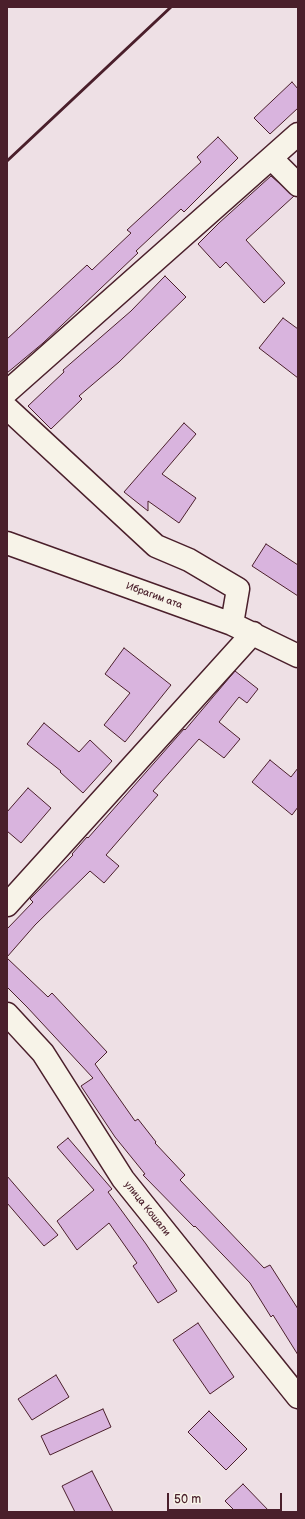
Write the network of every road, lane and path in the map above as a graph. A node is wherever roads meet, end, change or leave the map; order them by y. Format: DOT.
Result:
graph roads {
  1 [pos="298,134"];
  2 [pos="271,158"];
  3 [pos="298,185"];
  4 [pos="7,392"];
  5 [pos="7,408"];
  6 [pos="7,543"];
  7 [pos="232,624"];
  8 [pos="253,633"];
  9 [pos="298,656"];
  10 [pos="7,905"];
  11 [pos="7,1014"];
  12 [pos="298,1398"];
  1 -- 2 [label="street"];
  2 -- 3 [label="street"];
  2 -- 4 [label="street"];
  5 -- 7 [label="street"];
  6 -- 7 [label="street, Ибрагим ата"];
  7 -- 8 [label="street, Ибрагим ата"];
  8 -- 9 [label="street, Ибрагим ата"];
  8 -- 10 [label="street"];
  11 -- 12 [label="street, улица Кошали"];
}
